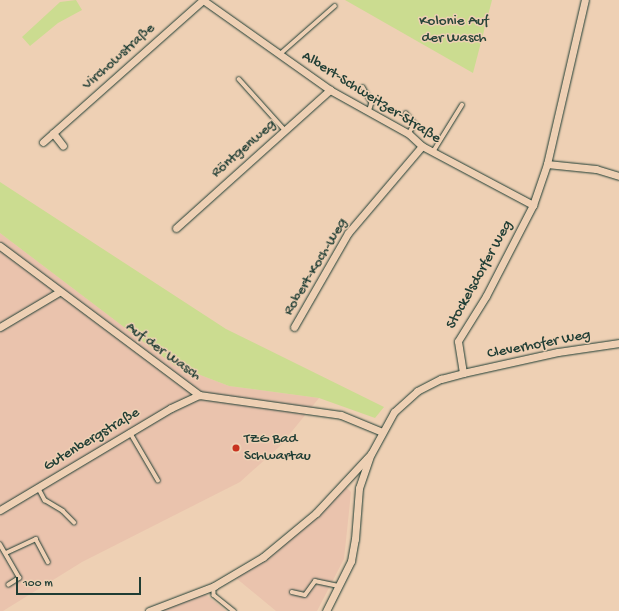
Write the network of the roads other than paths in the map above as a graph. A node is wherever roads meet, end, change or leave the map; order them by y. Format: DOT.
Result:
graph roads {
  1 [pos="203,0"];
  2 [pos="585,0"];
  3 [pos="335,6"];
  4 [pos="278,56"];
  5 [pos="240,79"];
  6 [pos="363,87"];
  7 [pos="330,90"];
  8 [pos="462,105"];
  9 [pos="369,112"];
  10 [pos="406,114"];
  11 [pos="285,130"];
  12 [pos="53,133"];
  13 [pos="409,134"];
  14 [pos="42,142"];
  15 [pos="63,146"];
  16 [pos="422,146"];
  17 [pos="433,152"];
  18 [pos="547,164"];
  19 [pos="619,176"];
  20 [pos="533,205"];
  21 [pos="176,228"];
  22 [pos="0,246"];
  23 [pos="59,292"];
  24 [pos="0,327"];
  25 [pos="294,327"];
  26 [pos="619,344"];
  27 [pos="464,373"];
  28 [pos="199,395"];
  29 [pos="130,432"];
  30 [pos="382,432"];
  31 [pos="371,454"];
  32 [pos="158,480"];
  33 [pos="38,487"];
  34 [pos="0,510"];
  35 [pos="74,522"];
  36 [pos="0,544"];
  37 [pos="6,553"];
  38 [pos="48,562"];
  39 [pos="9,585"];
  40 [pos="214,586"];
  41 [pos="340,587"];
  42 [pos="292,592"];
  43 [pos="149,611"];
  44 [pos="234,611"];
  45 [pos="326,611"];
  1 -- 4 [label="street, Albert-Schweitzer-Straße"];
  1 -- 12 [label="street, Virchowstraße"];
  2 -- 18 [label="street, Stockelsdorfer Weg"];
  3 -- 4 [label="lane"];
  4 -- 7 [label="street, Albert-Schweitzer-Straße"];
  5 -- 11 [label="lane"];
  6 -- 9 [label="lane"];
  7 -- 9 [label="street, Albert-Schweitzer-Straße"];
  7 -- 11 [label="street, Röntgenweg"];
  8 -- 17 [label="lane"];
  9 -- 13 [label="street, Albert-Schweitzer-Straße"];
  10 -- 13 [label="lane"];
  11 -- 21 [label="street, Röntgenweg"];
  12 -- 14 [label="street, Virchowstraße"];
  12 -- 15 [label="street"];
  13 -- 16 [label="street, Albert-Schweitzer-Straße"];
  16 -- 17 [label="street, Albert-Schweitzer-Straße"];
  16 -- 25 [label="street, Robert-Koch-Weg"];
  17 -- 20 [label="street, Albert-Schweitzer-Straße"];
  18 -- 19 [label="street"];
  18 -- 20 [label="street, Stockelsdorfer Weg"];
  20 -- 27 [label="street, Stockelsdorfer Weg"];
  22 -- 23 [label="street, Auf der Wasch"];
  23 -- 24 [label="street"];
  23 -- 28 [label="street, Auf der Wasch"];
  26 -- 27 [label="street, Cleverhofer Weg"];
  27 -- 30 [label="street"];
  28 -- 29 [label="street, Gutenbergstraße"];
  28 -- 30 [label="street, Auf der Wasch"];
  29 -- 32 [label="lane"];
  29 -- 33 [label="street, Gutenbergstraße"];
  30 -- 31 [label="street"];
  31 -- 40 [label="street"];
  31 -- 41 [label="street"];
  33 -- 34 [label="street, Gutenbergstraße"];
  33 -- 35 [label="lane"];
  36 -- 37 [label="lane"];
  37 -- 38 [label="lane"];
  37 -- 39 [label="lane"];
  40 -- 43 [label="street"];
  40 -- 44 [label="lane"];
  41 -- 42 [label="lane"];
  41 -- 45 [label="street"];
}
